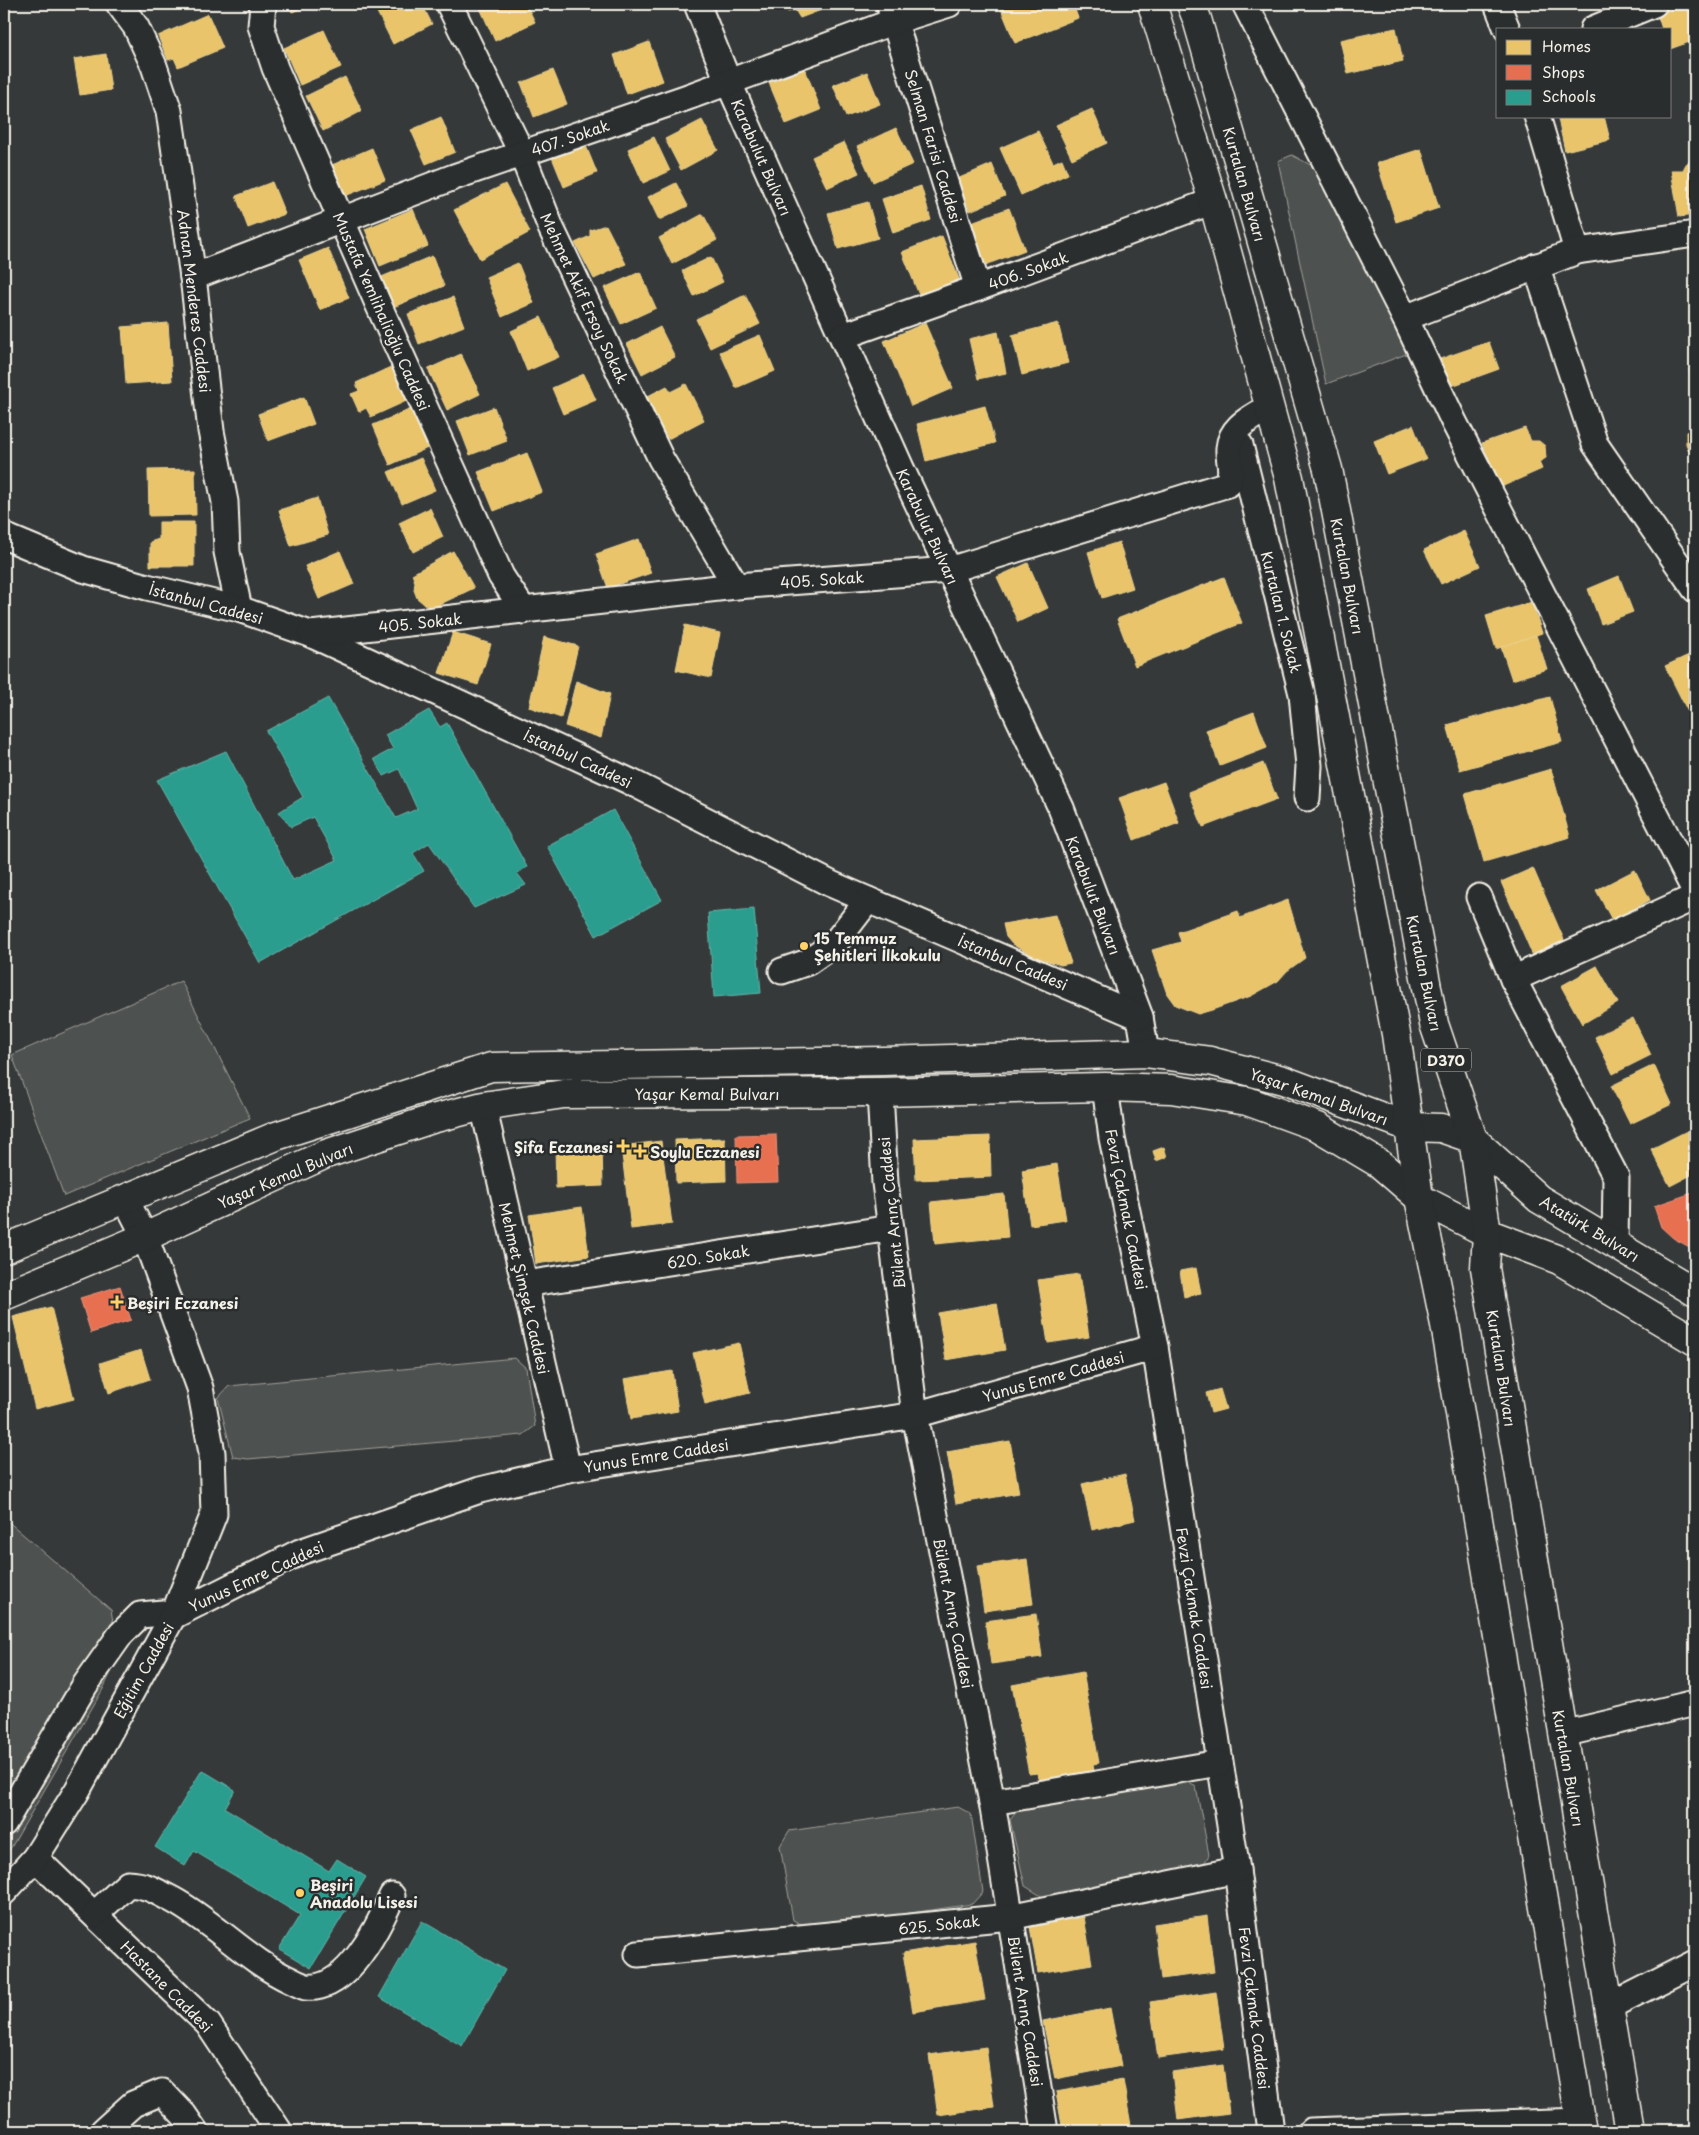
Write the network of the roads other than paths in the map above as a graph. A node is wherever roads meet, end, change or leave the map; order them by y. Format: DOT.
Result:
graph roads {
  1 [pos="119,4"];
  2 [pos="263,4"];
  3 [pos="449,4"];
  4 [pos="697,4"];
  5 [pos="949,4"];
  6 [pos="1152,4"];
  7 [pos="1191,4"];
  8 [pos="1245,4"];
  9 [pos="1496,4"];
  10 [pos="1654,4"];
  11 [pos="892,12"];
  12 [pos="1507,28"];
  13 [pos="1595,28"];
  14 [pos="728,80"];
  15 [pos="1538,118"];
  16 [pos="522,154"];
  17 [pos="1213,200"];
  18 [pos="340,220"];
  19 [pos="1695,234"];
  20 [pos="1577,251"];
  21 [pos="1536,266"];
  22 [pos="193,277"];
  23 [pos="978,288"];
  24 [pos="1405,318"];
  25 [pos="842,336"];
  26 [pos="1269,407"];
  27 [pos="1236,428"];
  28 [pos="4,536"];
  29 [pos="949,570"];
  30 [pos="736,586"];
  31 [pos="1695,589"];
  32 [pos="239,609"];
  33 [pos="524,611"];
  34 [pos="310,634"];
  35 [pos="1307,798"];
  36 [pos="1695,891"];
  37 [pos="1479,897"];
  38 [pos="1695,897"];
  39 [pos="868,900"];
  40 [pos="782,971"];
  41 [pos="1513,979"];
  42 [pos="1140,1017"];
  43 [pos="1146,1053"];
  44 [pos="1104,1087"];
  45 [pos="880,1092"];
  46 [pos="483,1106"];
  47 [pos="1409,1127"];
  48 [pos="1473,1139"];
  49 [pos="125,1198"];
  50 [pos="1419,1198"];
  51 [pos="891,1228"];
  52 [pos="1487,1233"];
  53 [pos="145,1237"];
  54 [pos="1615,1244"];
  55 [pos="4,1249"];
  56 [pos="525,1284"];
  57 [pos="1695,1292"];
  58 [pos="4,1296"];
  59 [pos="1695,1341"];
  60 [pos="1156,1347"];
  61 [pos="915,1415"];
  62 [pos="568,1469"];
  63 [pos="173,1616"];
  64 [pos="1695,1703"];
  65 [pos="1563,1734"];
  66 [pos="1219,1763"];
  67 [pos="992,1802"];
  68 [pos="4,1823"];
  69 [pos="35,1858"];
  70 [pos="1236,1870"];
  71 [pos="4,1892"];
  72 [pos="392,1896"];
  73 [pos="95,1914"];
  74 [pos="1010,1917"];
  75 [pos="638,1954"];
  76 [pos="1695,1963"];
  77 [pos="1610,2006"];
  78 [pos="1581,2126"];
  79 [pos="102,2131"];
  80 [pos="195,2131"];
  81 [pos="280,2131"];
  82 [pos="1045,2131"];
  83 [pos="1271,2131"];
  84 [pos="1311,2131"];
  85 [pos="1630,2131"];
  1 -- 22 [label="street, Adnan Menderes Caddesi"];
  2 -- 18 [label="street, Mustafa Yemlihalioğlu Caddesi"];
  3 -- 16 [label="street, Mehmet Akif Ersoy Sokak"];
  4 -- 14 [label="street, Karabulut Bulvarı"];
  5 -- 11 [label="street, 407. Sokak"];
  6 -- 17 [label="main road, D370"];
  7 -- 48 [label="main road, Kurtalan Bulvarı / D370"];
  8 -- 24 [label="street"];
  9 -- 12 [label="street"];
  10 -- 13 [label="street"];
  11 -- 14 [label="street, 407. Sokak"];
  11 -- 23 [label="street, Selman Farisi Caddesi"];
  14 -- 16 [label="street, 407. Sokak"];
  14 -- 25 [label="street, Karabulut Bulvarı"];
  15 -- 20 [label="street"];
  16 -- 18 [label="street, 407. Sokak"];
  16 -- 30 [label="street, Mehmet Akif Ersoy Sokak"];
  17 -- 23 [label="street, 406. Sokak"];
  17 -- 26 [label="main road, D370"];
  18 -- 22 [label="street, 407. Sokak"];
  18 -- 33 [label="street, Mustafa Yemlihalioğlu Caddesi"];
  19 -- 20 [label="street"];
  20 -- 21 [label="street"];
  21 -- 24 [label="street"];
  21 -- 31 [label="street"];
  22 -- 32 [label="street, Adnan Menderes Caddesi"];
  23 -- 25 [label="street, 406. Sokak"];
  24 -- 36 [label="street"];
  25 -- 29 [label="street, Karabulut Bulvarı"];
  26 -- 27 [label="street"];
  26 -- 47 [label="main road, D370"];
  27 -- 29 [label="street, 405. Sokak"];
  27 -- 35 [label="street, Kurtalan 1. Sokak"];
  28 -- 32 [label="street, İstanbul Caddesi"];
  29 -- 30 [label="street, 405. Sokak"];
  29 -- 42 [label="street, Karabulut Bulvarı"];
  30 -- 33 [label="street, 405. Sokak"];
  32 -- 34 [label="street, İstanbul Caddesi"];
  33 -- 34 [label="street, 405. Sokak"];
  34 -- 39 [label="street, İstanbul Caddesi"];
  37 -- 41 [label="street"];
  38 -- 41 [label="street"];
  39 -- 40 [label="street"];
  39 -- 42 [label="street, İstanbul Caddesi"];
  41 -- 54 [label="street"];
  42 -- 43 [label="street, Karabulut Bulvarı"];
  43 -- 47 [label="main road, Yaşar Kemal Bulvarı"];
  43 -- 49 [label="main road, Yaşar Kemal Bulvarı"];
  44 -- 45 [label="main road, Yaşar Kemal Bulvarı"];
  44 -- 50 [label="main road, Yaşar Kemal Bulvarı"];
  44 -- 60 [label="street, Fevzi Çakmak Caddesi"];
  45 -- 46 [label="main road, Yaşar Kemal Bulvarı"];
  45 -- 51 [label="street, Bülent Arınç Caddesi"];
  46 -- 53 [label="main road, Yaşar Kemal Bulvarı"];
  46 -- 56 [label="street, Mehmet Şimşek Caddesi"];
  47 -- 48 [label="main road, Atatürk Bulvarı"];
  47 -- 50 [label="main road, D370"];
  48 -- 52 [label="main road, Kurtalan Bulvarı / D370"];
  48 -- 54 [label="main road, Atatürk Bulvarı"];
  49 -- 53 [label="street, Eğitim Caddesi"];
  49 -- 55 [label="main road, Yaşar Kemal Bulvarı"];
  50 -- 52 [label="main road"];
  50 -- 78 [label="main road, D370"];
  51 -- 56 [label="street, 620. Sokak"];
  51 -- 61 [label="street, Bülent Arınç Caddesi"];
  52 -- 59 [label="main road"];
  52 -- 65 [label="main road, Kurtalan Bulvarı / D370"];
  53 -- 58 [label="main road, Yaşar Kemal Bulvarı"];
  53 -- 63 [label="street, Eğitim Caddesi"];
  54 -- 57 [label="main road, Atatürk Bulvarı"];
  56 -- 62 [label="street, Mehmet Şimşek Caddesi"];
  60 -- 61 [label="street, Yunus Emre Caddesi"];
  60 -- 66 [label="street, Fevzi Çakmak Caddesi"];
  61 -- 62 [label="street, Yunus Emre Caddesi"];
  61 -- 67 [label="street, Bülent Arınç Caddesi"];
  62 -- 63 [label="street, Yunus Emre Caddesi"];
  63 -- 68 [label="street"];
  63 -- 69 [label="street, Eğitim Caddesi"];
  64 -- 65 [label="street"];
  65 -- 77 [label="main road, Kurtalan Bulvarı / D370"];
  66 -- 67 [label="street"];
  66 -- 70 [label="street, Fevzi Çakmak Caddesi"];
  67 -- 74 [label="street, Bülent Arınç Caddesi"];
  69 -- 71 [label="street, Eğitim Caddesi"];
  69 -- 73 [label="street, Hastane Caddesi"];
  70 -- 74 [label="street, 625. Sokak"];
  70 -- 83 [label="street, Fevzi Çakmak Caddesi"];
  72 -- 73 [label="street"];
  73 -- 81 [label="street, Hastane Caddesi"];
  74 -- 75 [label="street, 625. Sokak"];
  74 -- 82 [label="street, Bülent Arınç Caddesi"];
  76 -- 77 [label="street"];
  77 -- 85 [label="main road, Kurtalan Bulvarı / D370"];
  78 -- 84 [label="street"];
  79 -- 80 [label="street"];
}
